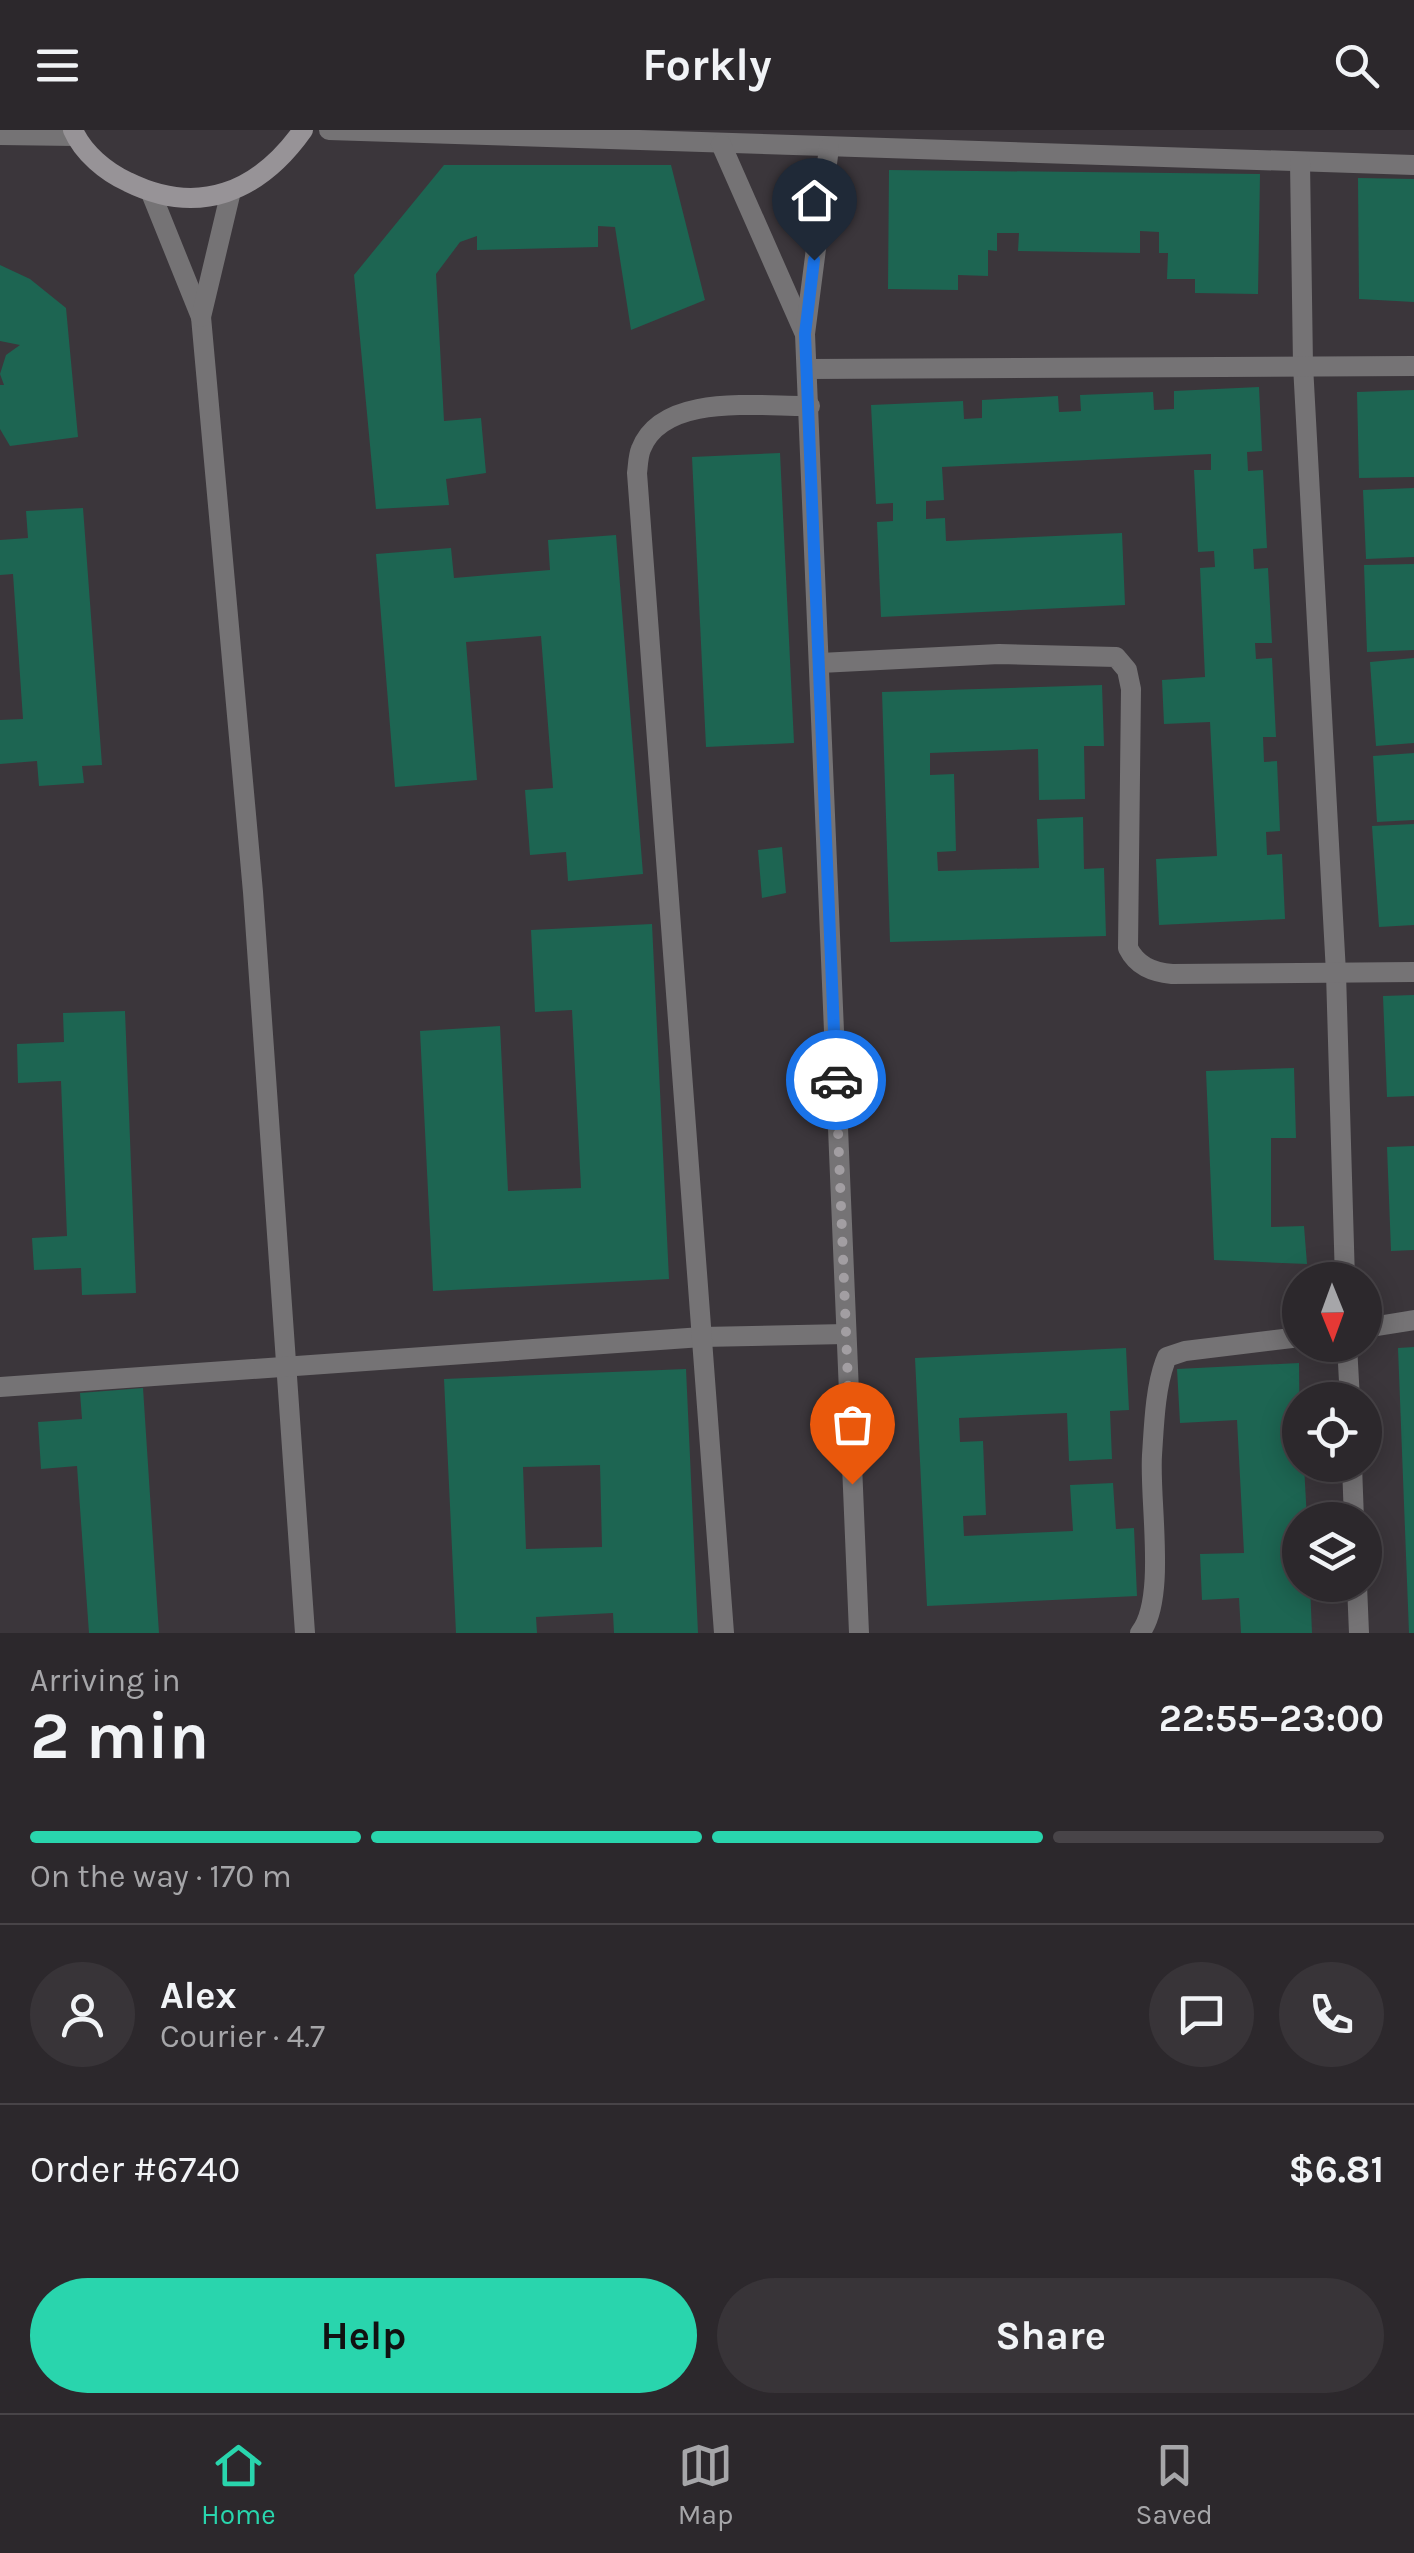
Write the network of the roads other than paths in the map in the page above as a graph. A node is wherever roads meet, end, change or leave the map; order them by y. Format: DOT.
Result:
graph roads {
  1 [pos="303,130"];
  2 [pos="329,130"];
  3 [pos="74,133"];
  4 [pos="0,135"];
  5 [pos="721,144"];
  6 [pos="829,148"];
  7 [pos="1300,162"];
  8 [pos="1414,164"];
  9 [pos="231,191"];
  10 [pos="151,193"];
  11 [pos="201,317"];
  12 [pos="805,334"];
  13 [pos="1302,365"];
  14 [pos="1414,366"];
  15 [pos="808,369"];
  16 [pos="810,406"];
  17 [pos="820,664"];
  18 [pos="1414,972"];
  19 [pos="1336,973"];
  20 [pos="1344,1262"];
  21 [pos="1414,1320"];
  22 [pos="1382,1325"];
  23 [pos="846,1334"];
  24 [pos="702,1337"];
  25 [pos="1282,1339"];
  26 [pos="289,1368"];
  27 [pos="0,1387"];
  28 [pos="1358,1602"];
  29 [pos="305,1633"];
  30 [pos="724,1633"];
  31 [pos="858,1633"];
  32 [pos="1140,1633"];
  33 [pos="1359,1633"];
  1 -- 9 [label="main road"];
  2 -- 5 [label="street"];
  3 -- 4 [label="street"];
  3 -- 10 [label="main road"];
  5 -- 6 [label="street"];
  5 -- 12 [label="street"];
  6 -- 7 [label="street"];
  6 -- 12 [label="street"];
  7 -- 8 [label="street"];
  7 -- 13 [label="street"];
  9 -- 10 [label="main road"];
  9 -- 11 [label="street"];
  10 -- 11 [label="street"];
  11 -- 26 [label="street"];
  12 -- 15 [label="street"];
  13 -- 14 [label="street"];
  13 -- 15 [label="street"];
  13 -- 19 [label="street"];
  15 -- 16 [label="street"];
  16 -- 17 [label="street"];
  16 -- 24 [label="street"];
  17 -- 19 [label="street"];
  17 -- 23 [label="street"];
  18 -- 19 [label="street"];
  19 -- 20 [label="street"];
  21 -- 22 [label="street"];
  23 -- 24 [label="street"];
  23 -- 31 [label="street"];
  24 -- 26 [label="street"];
  24 -- 30 [label="street"];
  25 -- 32 [label="street"];
  26 -- 27 [label="street"];
  26 -- 29 [label="street"];
  28 -- 33 [label="street"];
}
